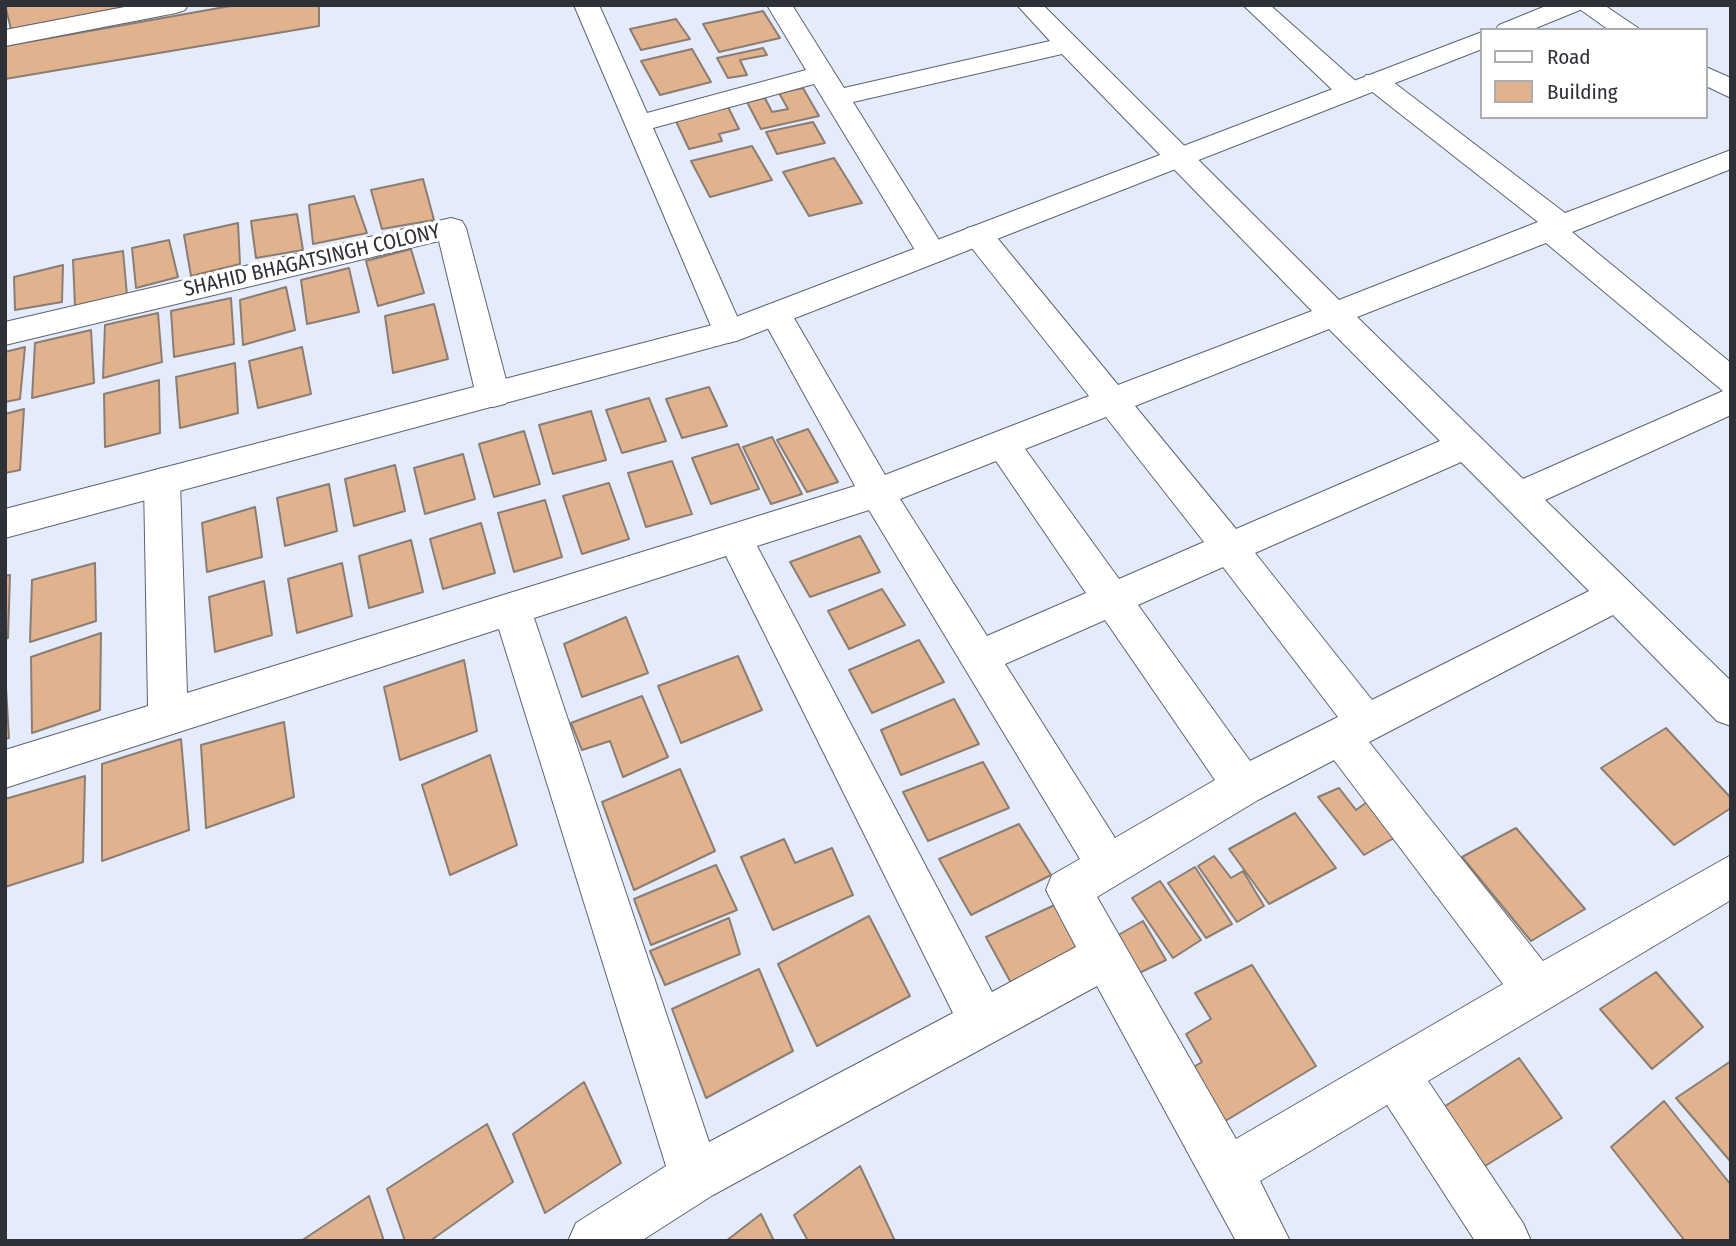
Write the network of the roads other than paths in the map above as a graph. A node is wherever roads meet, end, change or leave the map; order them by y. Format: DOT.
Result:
graph roads {
  1 [pos="176,5"];
  2 [pos="586,5"];
  3 [pos="779,5"];
  4 [pos="1029,5"];
  5 [pos="1572,5"];
  6 [pos="1586,5"];
  7 [pos="1257,6"];
  8 [pos="1513,28"];
  9 [pos="1625,28"];
  10 [pos="5,38"];
  11 [pos="1480,41"];
  12 [pos="1068,45"];
  13 [pos="1708,76"];
  14 [pos="829,86"];
  15 [pos="1363,86"];
  16 [pos="1731,90"];
  17 [pos="637,124"];
  18 [pos="1177,158"];
  19 [pos="1731,159"];
  20 [pos="1701,170"];
  21 [pos="1731,191"];
  22 [pos="1555,227"];
  23 [pos="978,235"];
  24 [pos="932,253"];
  25 [pos="1332,313"];
  26 [pos="776,314"];
  27 [pos="728,332"];
  28 [pos="5,334"];
  29 [pos="1731,381"];
  30 [pos="493,395"];
  31 [pos="1112,400"];
  32 [pos="1731,401"];
  33 [pos="1002,443"];
  34 [pos="1465,445"];
  35 [pos="162,482"];
  36 [pos="877,493"];
  37 [pos="1518,497"];
  38 [pos="5,524"];
  39 [pos="735,538"];
  40 [pos="1230,548"];
  41 [pos="1617,595"];
  42 [pos="1110,600"];
  43 [pos="512,610"];
  44 [pos="977,658"];
  45 [pos="1731,708"];
  46 [pos="168,719"];
  47 [pos="1353,730"];
  48 [pos="5,769"];
  49 [pos="1243,786"];
  50 [pos="1108,867"];
  51 [pos="1731,876"];
  52 [pos="1104,957"];
  53 [pos="1537,990"];
  54 [pos="982,1021"];
  55 [pos="1395,1074"];
  56 [pos="1227,1172"];
  57 [pos="695,1177"];
  58 [pos="594,1241"];
  59 [pos="1264,1241"];
  60 [pos="1505,1241"];
  1 -- 10 [label="street"];
  2 -- 17 [label="street"];
  3 -- 14 [label="street"];
  4 -- 12 [label="street"];
  5 -- 8 [label="street"];
  6 -- 9 [label="street"];
  7 -- 15 [label="street"];
  11 -- 15 [label="street"];
  12 -- 14 [label="street"];
  12 -- 18 [label="street"];
  13 -- 16 [label="street"];
  14 -- 17 [label="street"];
  14 -- 24 [label="street"];
  15 -- 18 [label="street"];
  15 -- 22 [label="street"];
  17 -- 27 [label="street"];
  18 -- 23 [label="street"];
  18 -- 25 [label="street"];
  19 -- 20 [label="street"];
  20 -- 21 [label="street"];
  20 -- 22 [label="street"];
  22 -- 25 [label="street"];
  22 -- 29 [label="street"];
  23 -- 24 [label="street"];
  23 -- 31 [label="street"];
  24 -- 26 [label="street"];
  25 -- 31 [label="street"];
  25 -- 34 [label="street"];
  26 -- 27 [label="street"];
  26 -- 36 [label="street"];
  27 -- 30 [label="street"];
  28 -- 30 [label="street, SHAHID BHAGATSINGH COLONY"];
  30 -- 35 [label="street"];
  31 -- 33 [label="street"];
  31 -- 40 [label="street"];
  32 -- 37 [label="street"];
  33 -- 36 [label="street"];
  33 -- 42 [label="street"];
  34 -- 37 [label="street"];
  34 -- 40 [label="street"];
  35 -- 38 [label="street"];
  35 -- 46 [label="street"];
  36 -- 39 [label="street"];
  36 -- 44 [label="street"];
  37 -- 41 [label="street"];
  39 -- 43 [label="street"];
  39 -- 54 [label="street"];
  40 -- 42 [label="street"];
  40 -- 47 [label="street"];
  41 -- 45 [label="street"];
  41 -- 47 [label="street"];
  42 -- 44 [label="street"];
  42 -- 49 [label="street"];
  43 -- 46 [label="street"];
  43 -- 57 [label="street"];
  44 -- 50 [label="street"];
  46 -- 48 [label="street"];
  47 -- 49 [label="street"];
  47 -- 53 [label="street"];
  49 -- 50 [label="street"];
  50 -- 52 [label="street"];
  51 -- 53 [label="street"];
  52 -- 54 [label="street"];
  52 -- 56 [label="street"];
  53 -- 55 [label="street"];
  54 -- 57 [label="street"];
  55 -- 56 [label="street"];
  55 -- 60 [label="street"];
  56 -- 59 [label="street"];
  57 -- 58 [label="street"];
}
